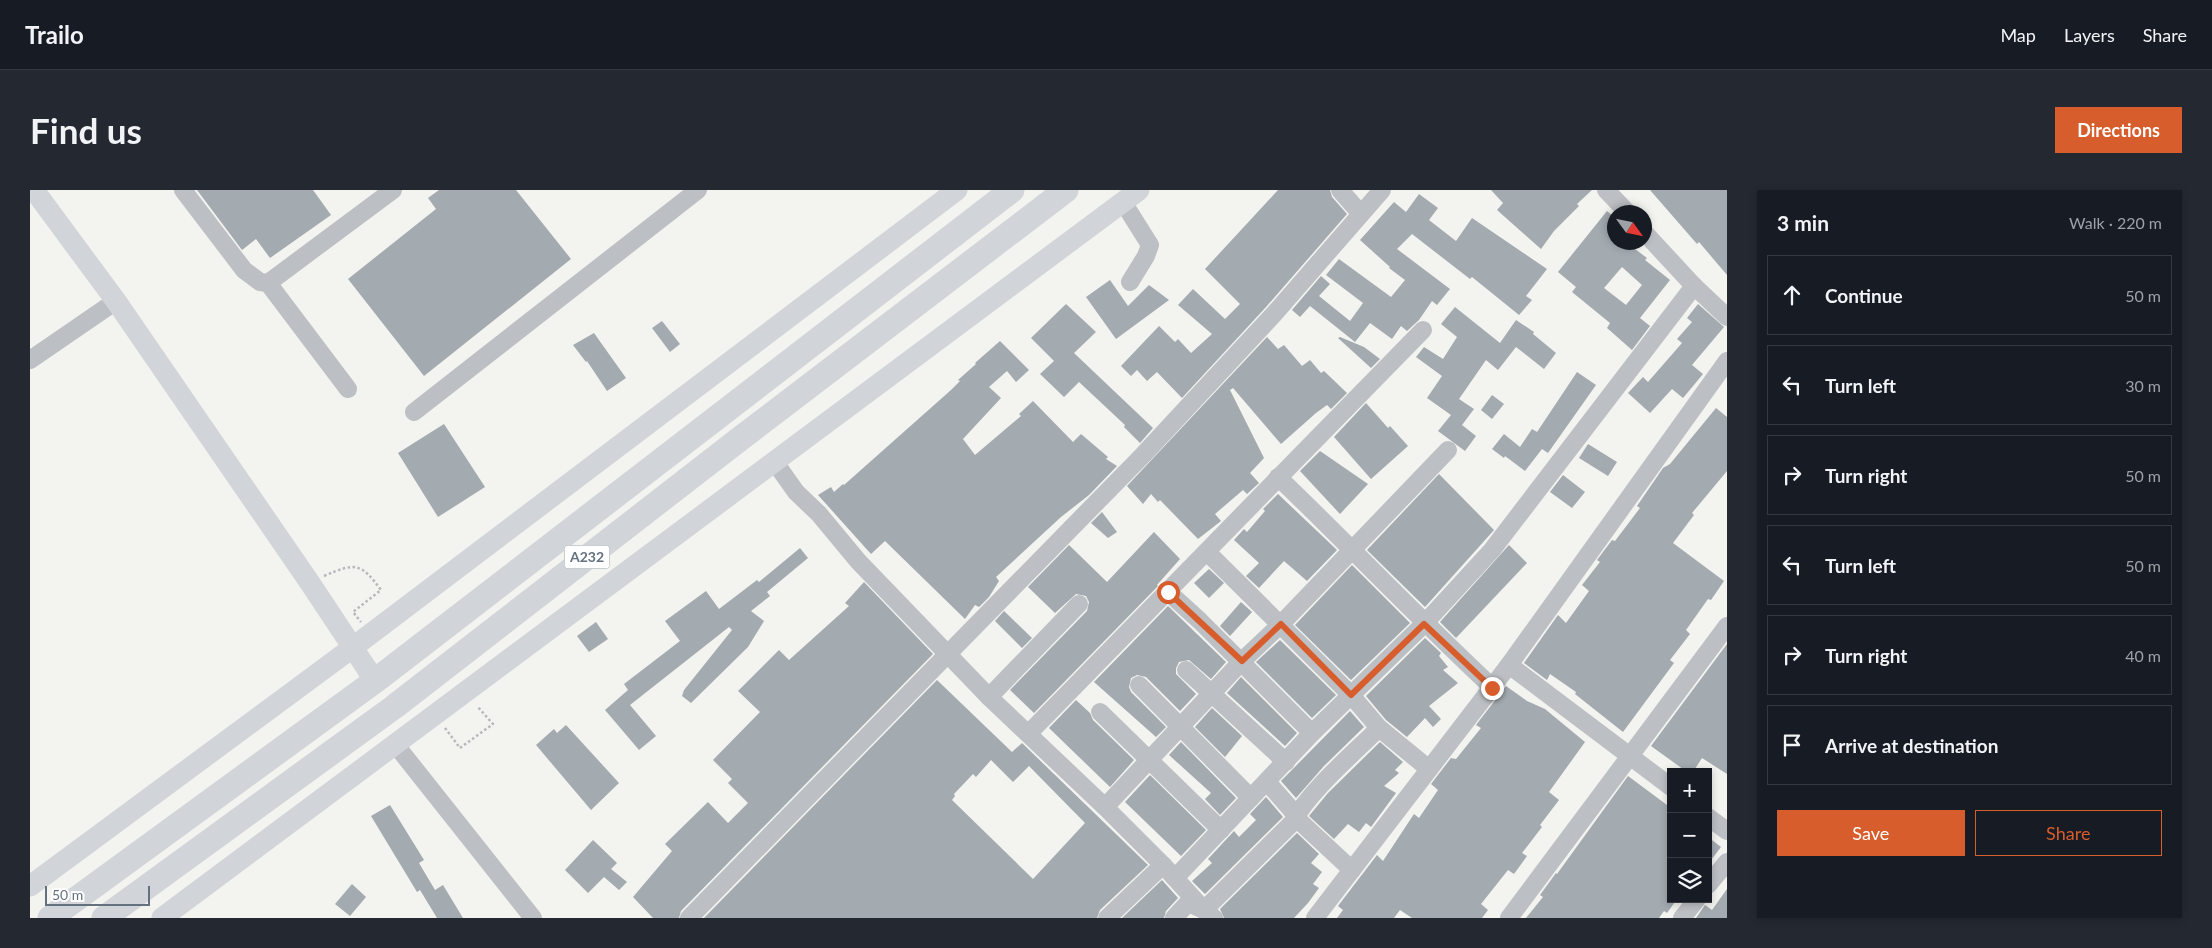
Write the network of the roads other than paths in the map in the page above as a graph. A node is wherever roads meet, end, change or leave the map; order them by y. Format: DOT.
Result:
graph roads {
  1 [pos="34,190"];
  2 [pos="183,190"];
  3 [pos="393,190"];
  4 [pos="698,190"];
  5 [pos="957,190"];
  6 [pos="1012,190"];
  7 [pos="1066,190"];
  8 [pos="1340,190"];
  9 [pos="1382,190"];
  10 [pos="1606,190"];
  11 [pos="1131,196"];
  12 [pos="1620,205"];
  13 [pos="1361,214"];
  14 [pos="1652,241"];
  15 [pos="1130,282"];
  16 [pos="268,283"];
  17 [pos="1694,286"];
  18 [pos="116,301"];
  19 [pos="1727,317"];
  20 [pos="1424,330"];
  21 [pos="30,360"];
  22 [pos="1726,368"];
  23 [pos="348,389"];
  24 [pos="414,412"];
  25 [pos="1448,450"];
  26 [pos="774,461"];
  27 [pos="1278,477"];
  28 [pos="1352,548"];
  29 [pos="1207,552"];
  30 [pos="1168,592"];
  31 [pos="1079,604"];
  32 [pos="1281,624"];
  33 [pos="1424,624"];
  34 [pos="1727,626"];
  35 [pos="352,648"];
  36 [pos="947,654"];
  37 [pos="1242,661"];
  38 [pos="1509,665"];
  39 [pos="1186,670"];
  40 [pos="375,680"];
  41 [pos="1139,685"];
  42 [pos="1492,688"];
  43 [pos="1212,694"];
  44 [pos="1351,695"];
  45 [pos="989,697"];
  46 [pos="1100,712"];
  47 [pos="1181,726"];
  48 [pos="1379,728"];
  49 [pos="1029,733"];
  50 [pos="1312,733"];
  51 [pos="395,744"];
  52 [pos="1630,755"];
  53 [pos="1151,760"];
  54 [pos="1286,762"];
  55 [pos="1429,769"];
  56 [pos="1268,783"];
  57 [pos="1667,784"];
  58 [pos="1251,798"];
  59 [pos="1105,807"];
  60 [pos="1296,816"];
  61 [pos="1712,819"];
  62 [pos="1221,830"];
  63 [pos="1727,831"];
  64 [pos="1727,862"];
  65 [pos="1352,870"];
  66 [pos="1169,872"];
  67 [pos="1712,880"];
  68 [pos="30,886"];
  69 [pos="1694,903"];
  70 [pos="1209,914"];
  71 [pos="50,918"];
  72 [pos="104,918"];
  73 [pos="162,918"];
  74 [pos="533,918"];
  75 [pos="689,918"];
  76 [pos="1107,918"];
  77 [pos="1174,918"];
  78 [pos="1315,918"];
  79 [pos="1509,918"];
  80 [pos="1682,918"];
  1 -- 18 [label="main road"];
  2 -- 16 [label="street"];
  3 -- 16 [label="street"];
  4 -- 24 [label="street"];
  5 -- 35 [label="main road"];
  6 -- 40 [label="highway, A232"];
  7 -- 72 [label="highway, A232"];
  8 -- 13 [label="street"];
  9 -- 13 [label="street"];
  10 -- 12 [label="street"];
  11 -- 15 [label="street"];
  11 -- 26 [label="main road"];
  13 -- 36 [label="street"];
  14 -- 17 [label="street"];
  16 -- 23 [label="street"];
  17 -- 19 [label="street"];
  17 -- 33 [label="street"];
  18 -- 21 [label="street"];
  18 -- 35 [label="main road"];
  20 -- 27 [label="street"];
  22 -- 38 [label="street"];
  25 -- 28 [label="street"];
  26 -- 36 [label="street"];
  26 -- 51 [label="main road"];
  27 -- 28 [label="street"];
  27 -- 29 [label="street"];
  28 -- 32 [label="street"];
  28 -- 33 [label="street"];
  29 -- 30 [label="street"];
  29 -- 32 [label="street"];
  30 -- 37 [label="street"];
  30 -- 49 [label="street"];
  31 -- 45 [label="street"];
  32 -- 37 [label="street"];
  32 -- 44 [label="street"];
  33 -- 42 [label="street"];
  33 -- 44 [label="street"];
  34 -- 52 [label="street"];
  35 -- 40 [label="main road"];
  35 -- 68 [label="main road"];
  36 -- 45 [label="street"];
  36 -- 75 [label="street"];
  37 -- 43 [label="street"];
  37 -- 50 [label="street"];
  38 -- 42 [label="street"];
  38 -- 52 [label="street"];
  39 -- 43 [label="street"];
  40 -- 71 [label="highway, A232"];
  41 -- 47 [label="street"];
  42 -- 55 [label="street"];
  43 -- 47 [label="street"];
  43 -- 54 [label="street"];
  44 -- 48 [label="street"];
  44 -- 50 [label="street"];
  45 -- 49 [label="street"];
  46 -- 53 [label="street"];
  47 -- 53 [label="street"];
  47 -- 58 [label="street"];
  48 -- 55 [label="street"];
  48 -- 60 [label="street"];
  49 -- 59 [label="street"];
  50 -- 54 [label="street"];
  51 -- 73 [label="main road"];
  51 -- 74 [label="street"];
  52 -- 57 [label="street"];
  52 -- 79 [label="street"];
  53 -- 59 [label="street"];
  53 -- 62 [label="street"];
  54 -- 56 [label="street"];
  55 -- 65 [label="street"];
  56 -- 58 [label="street"];
  56 -- 60 [label="street"];
  58 -- 62 [label="street"];
  59 -- 66 [label="street"];
  60 -- 65 [label="street"];
  60 -- 70 [label="street"];
  61 -- 63 [label="street"];
  62 -- 66 [label="street"];
  64 -- 67 [label="street"];
  65 -- 78 [label="street"];
  66 -- 70 [label="street"];
  66 -- 76 [label="street"];
  69 -- 80 [label="street"];
  70 -- 77 [label="street"];
}
